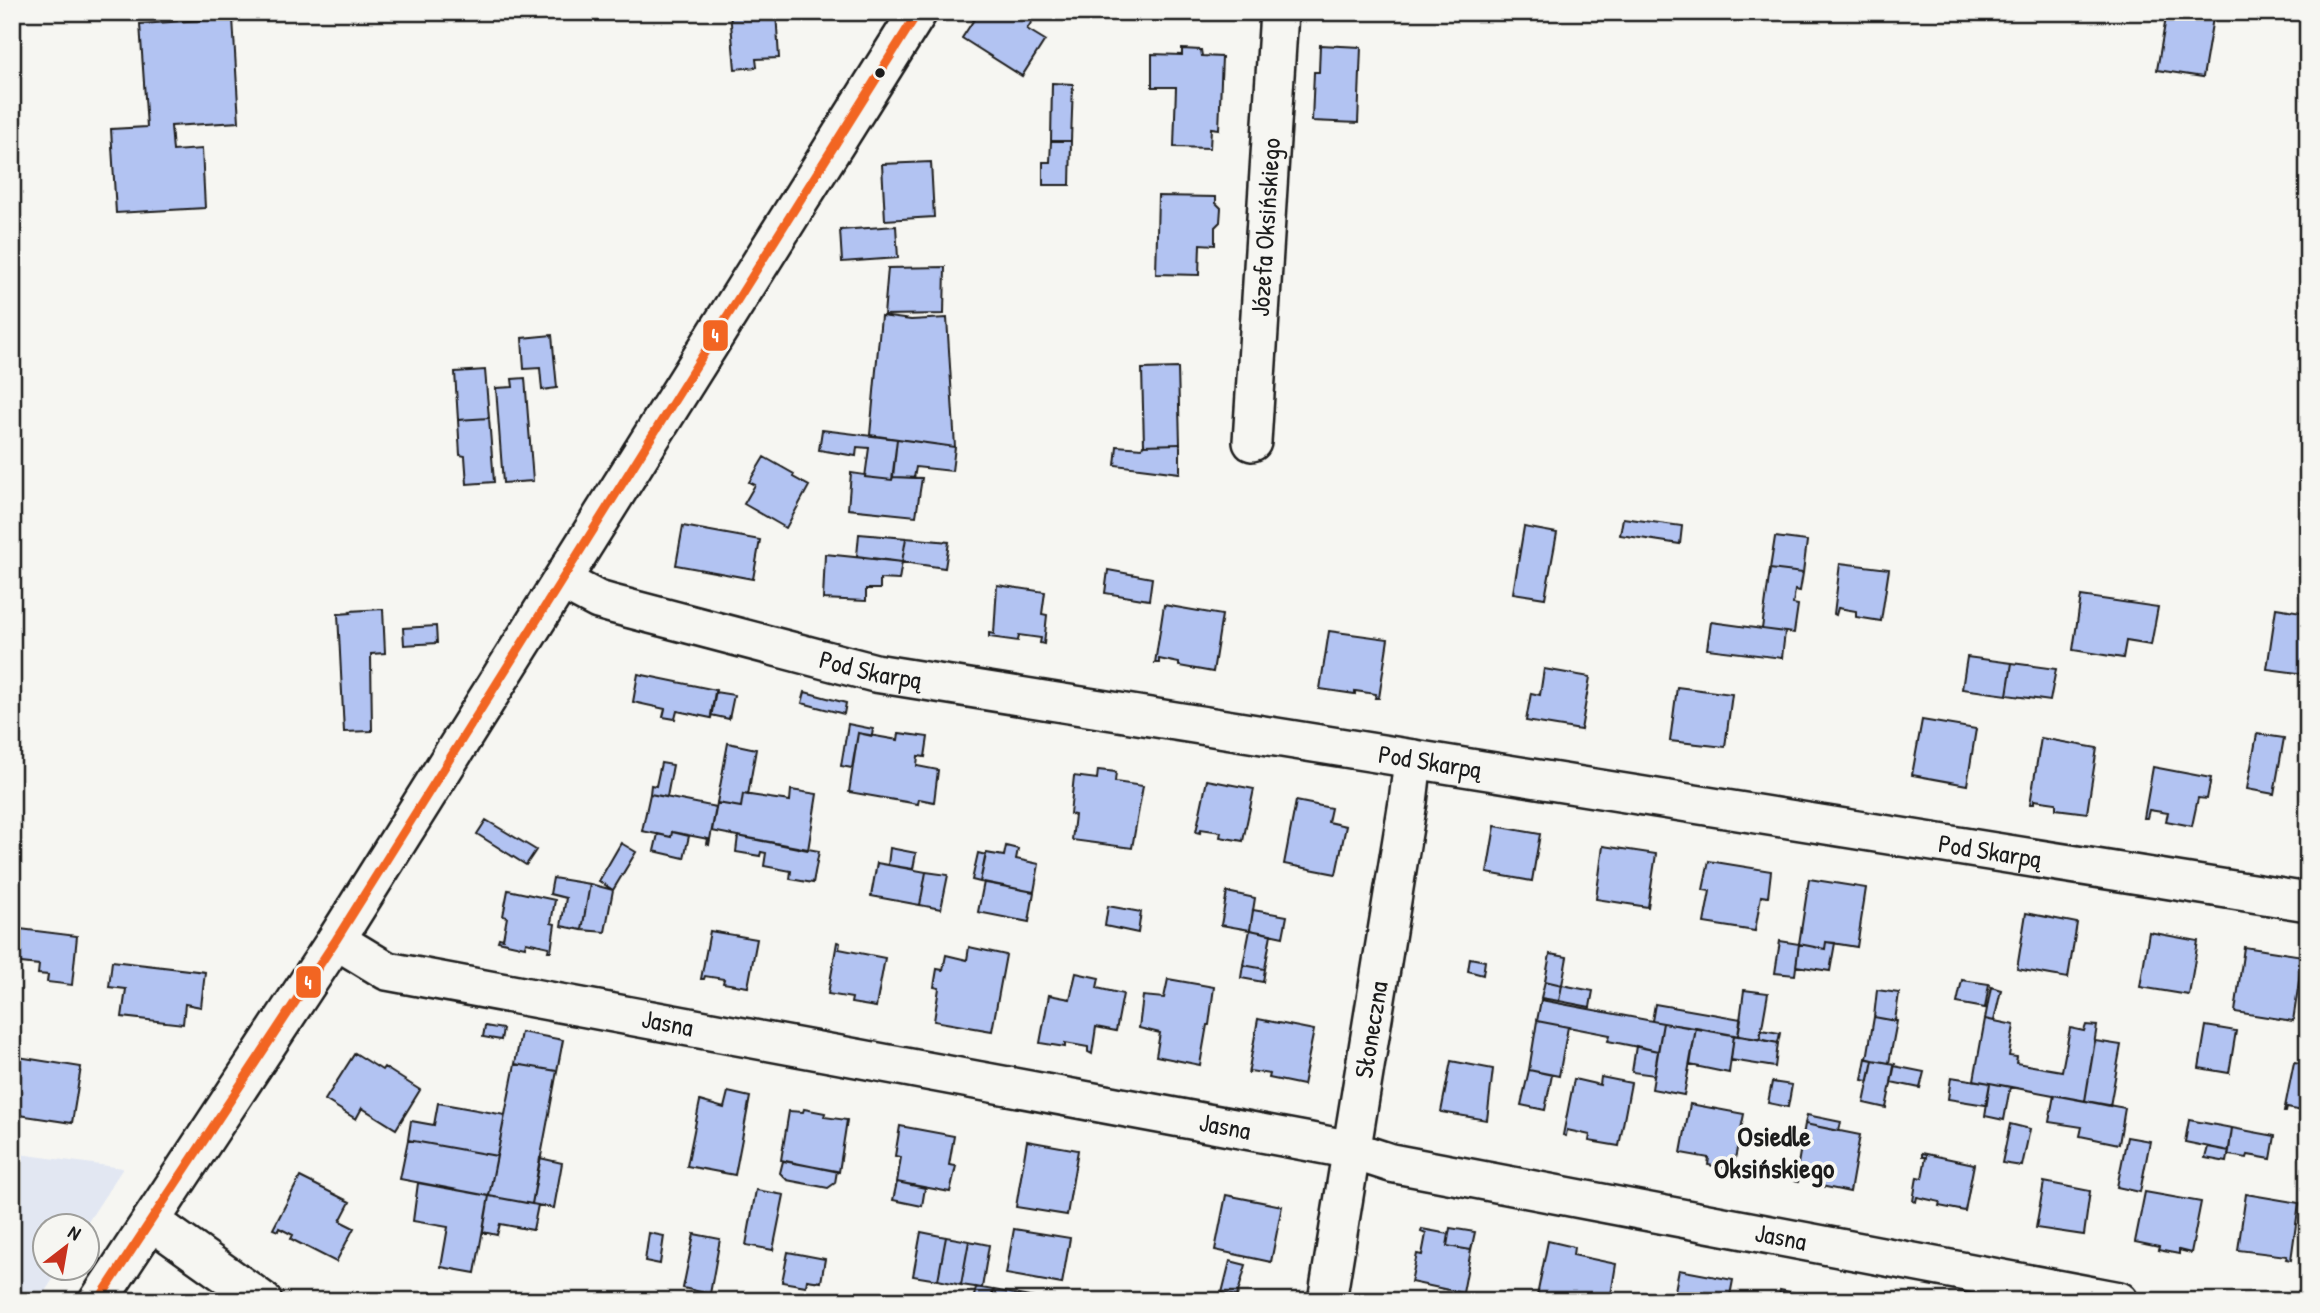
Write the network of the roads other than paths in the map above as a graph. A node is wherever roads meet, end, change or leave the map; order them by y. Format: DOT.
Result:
graph roads {
  1 [pos="918,12"];
  2 [pos="1279,12"];
  3 [pos="1252,442"];
  4 [pos="562,581"];
  5 [pos="1413,759"];
  6 [pos="2308,902"];
  7 [pos="336,940"];
  8 [pos="1351,1150"];
  9 [pos="152,1222"];
  10 [pos="98,1301"];
  11 [pos="263,1301"];
  12 [pos="1327,1301"];
  13 [pos="2119,1301"];
  1 -- 4 [label="street"];
  2 -- 3 [label="street, Józefa Oksińskiego"];
  4 -- 5 [label="street, Pod Skarpą"];
  4 -- 7 [label="street"];
  5 -- 6 [label="street, Pod Skarpą"];
  5 -- 8 [label="street, Słoneczna"];
  7 -- 8 [label="street, Jasna"];
  7 -- 9 [label="street"];
  8 -- 12 [label="street, Słoneczna"];
  8 -- 13 [label="street, Jasna"];
  9 -- 10 [label="street"];
  9 -- 11 [label="street"];
}
